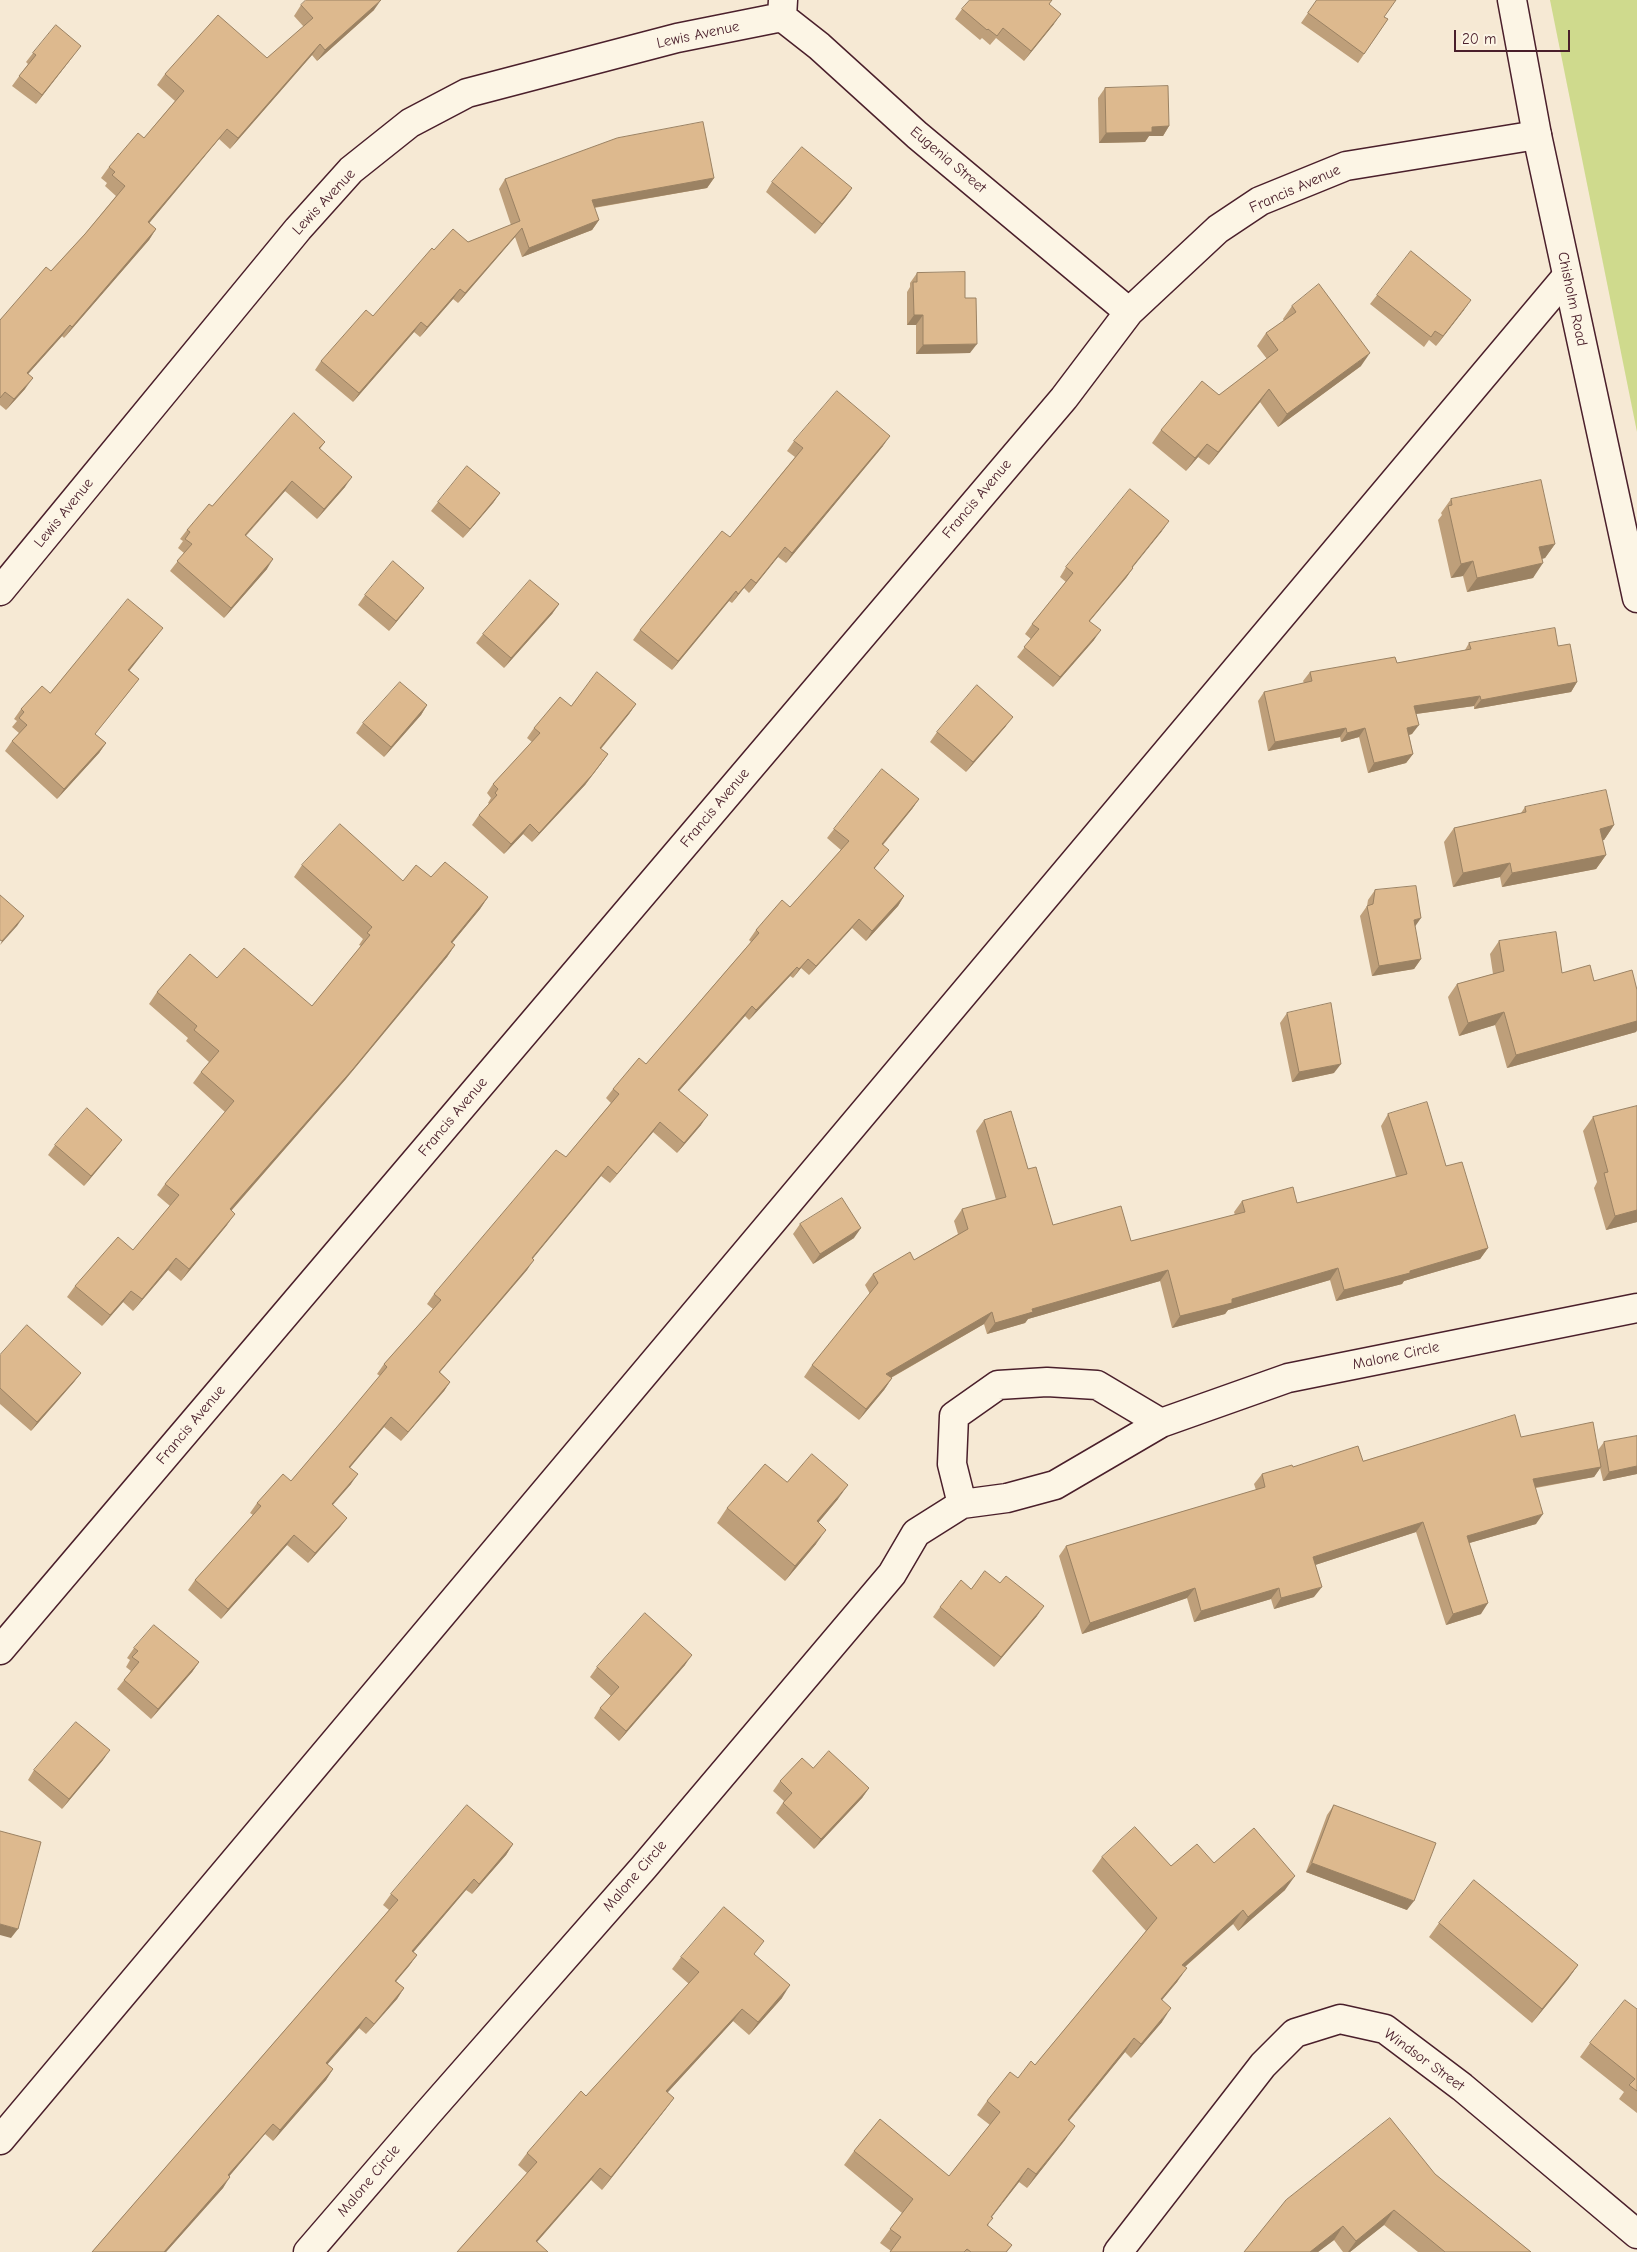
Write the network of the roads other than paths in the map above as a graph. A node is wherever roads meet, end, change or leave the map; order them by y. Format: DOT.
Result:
graph roads {
  1 [pos="1512,0"];
  2 [pos="783,9"];
  3 [pos="1537,135"];
  4 [pos="1567,276"];
  5 [pos="1130,312"];
  6 [pos="1633,561"];
  7 [pos="0,591"];
  8 [pos="1637,598"];
  9 [pos="1637,1308"];
  10 [pos="1160,1423"];
  11 [pos="962,1504"];
  12 [pos="0,1650"];
  13 [pos="0,2140"];
  14 [pos="1637,2234"];
  15 [pos="308,2252"];
  16 [pos="1118,2252"];
  1 -- 3 [label="street, Chisholm Road"];
  2 -- 5 [label="street, Eugenia Street"];
  2 -- 7 [label="street, Lewis Avenue"];
  3 -- 4 [label="street, Chisholm Road"];
  3 -- 5 [label="street, Francis Avenue"];
  4 -- 6 [label="street, Chisholm Road"];
  4 -- 13 [label="street"];
  5 -- 12 [label="street, Francis Avenue"];
  6 -- 8 [label="street, Chisholm Road"];
  9 -- 10 [label="street, Malone Circle"];
  10 -- 11 [label="street, Malone Circle"];
  10 -- 11 [label="street"];
  11 -- 15 [label="street, Malone Circle"];
  14 -- 16 [label="street, Windsor Street"];
}
